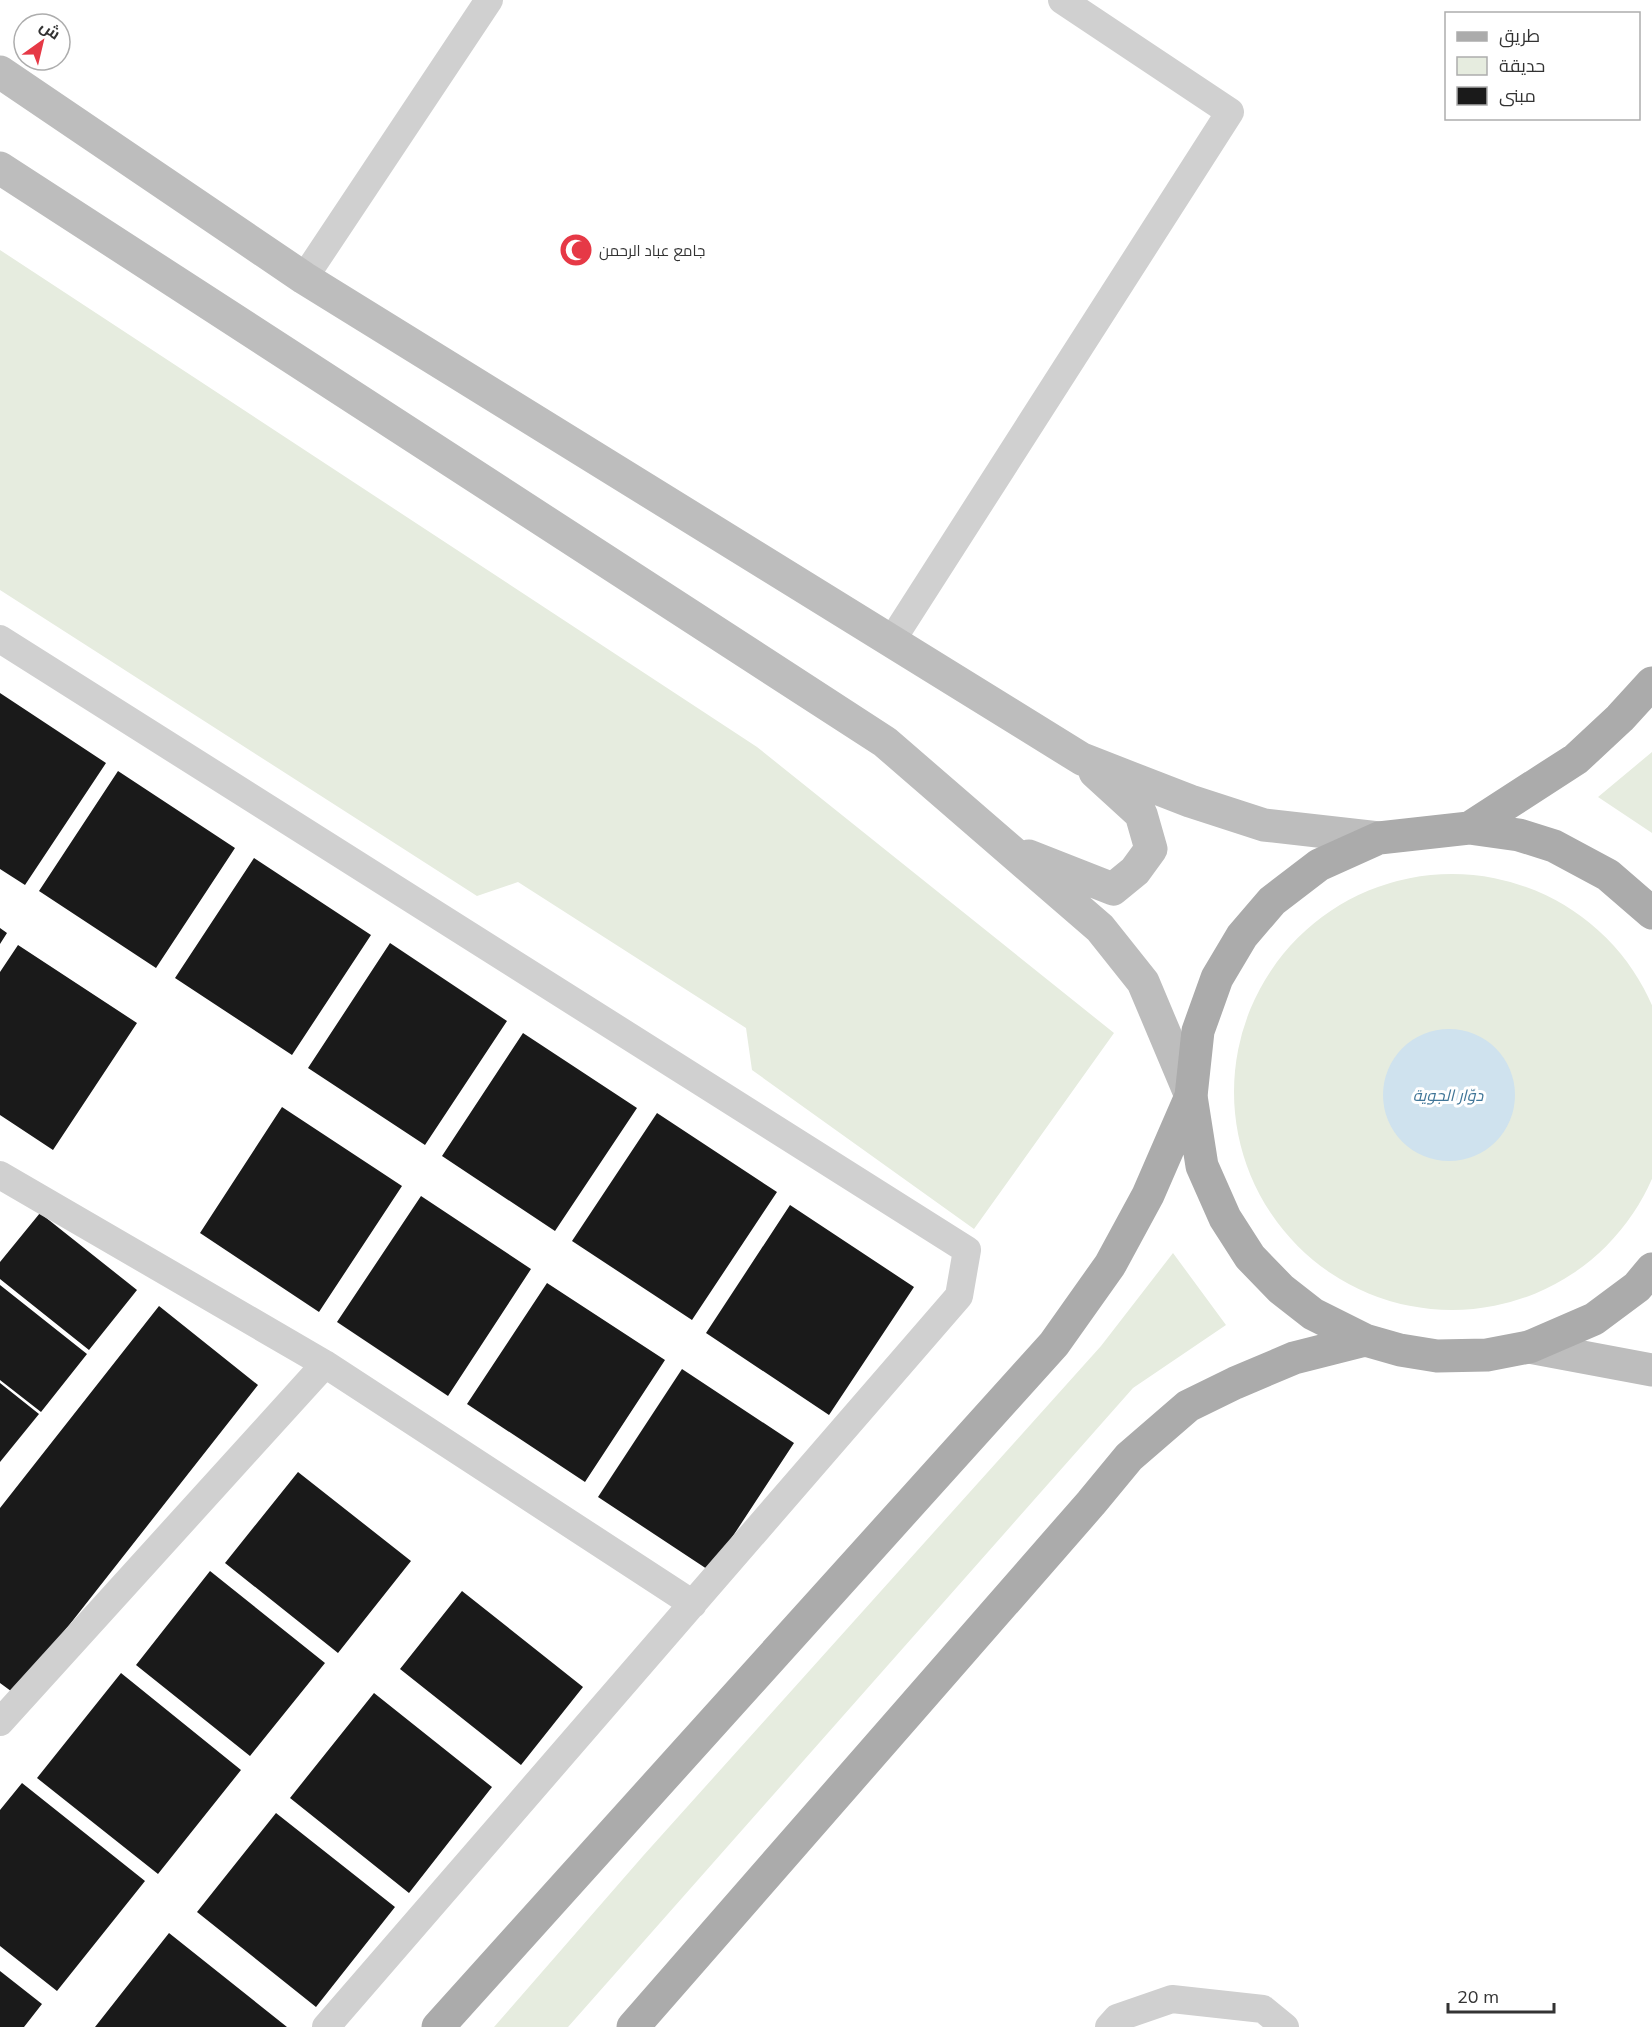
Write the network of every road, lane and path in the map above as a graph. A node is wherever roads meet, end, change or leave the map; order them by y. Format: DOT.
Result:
graph roads {
  1 [pos="489,0"];
  2 [pos="1062,0"];
  3 [pos="0,72"];
  4 [pos="0,168"];
  5 [pos="304,278"];
  6 [pos="0,639"];
  7 [pos="892,640"];
  8 [pos="1652,683"];
  9 [pos="1082,759"];
  10 [pos="1469,828"];
  11 [pos="1379,838"];
  12 [pos="1007,848"];
  13 [pos="1652,913"];
  14 [pos="1191,1096"];
  15 [pos="5,1186"];
  16 [pos="1652,1269"];
  17 [pos="1365,1340"];
  18 [pos="1529,1347"];
  19 [pos="326,1364"];
  20 [pos="1652,1370"];
  21 [pos="693,1604"];
  22 [pos="0,1722"];
  23 [pos="326,2027"];
  24 [pos="438,2027"];
  25 [pos="634,2027"];
  26 [pos="1109,2027"];
  27 [pos="1285,2027"];
  1 -- 5 [label="street"];
  2 -- 7 [label="street"];
  3 -- 5 [label="main road"];
  4 -- 12 [label="main road"];
  5 -- 7 [label="main road"];
  6 -- 21 [label="street"];
  7 -- 9 [label="main road"];
  8 -- 10 [label="main road"];
  9 -- 11 [label="main road"];
  9 -- 12 [label="main road"];
  10 -- 11 [label="main road"];
  10 -- 13 [label="main road"];
  11 -- 14 [label="main road"];
  12 -- 14 [label="main road"];
  14 -- 17 [label="main road"];
  14 -- 24 [label="main road"];
  15 -- 19 [label="street"];
  16 -- 18 [label="main road"];
  17 -- 18 [label="main road"];
  17 -- 25 [label="main road"];
  18 -- 20 [label="main road"];
  19 -- 21 [label="street"];
  19 -- 22 [label="street"];
  21 -- 23 [label="street"];
  26 -- 27 [label="street"];
}
